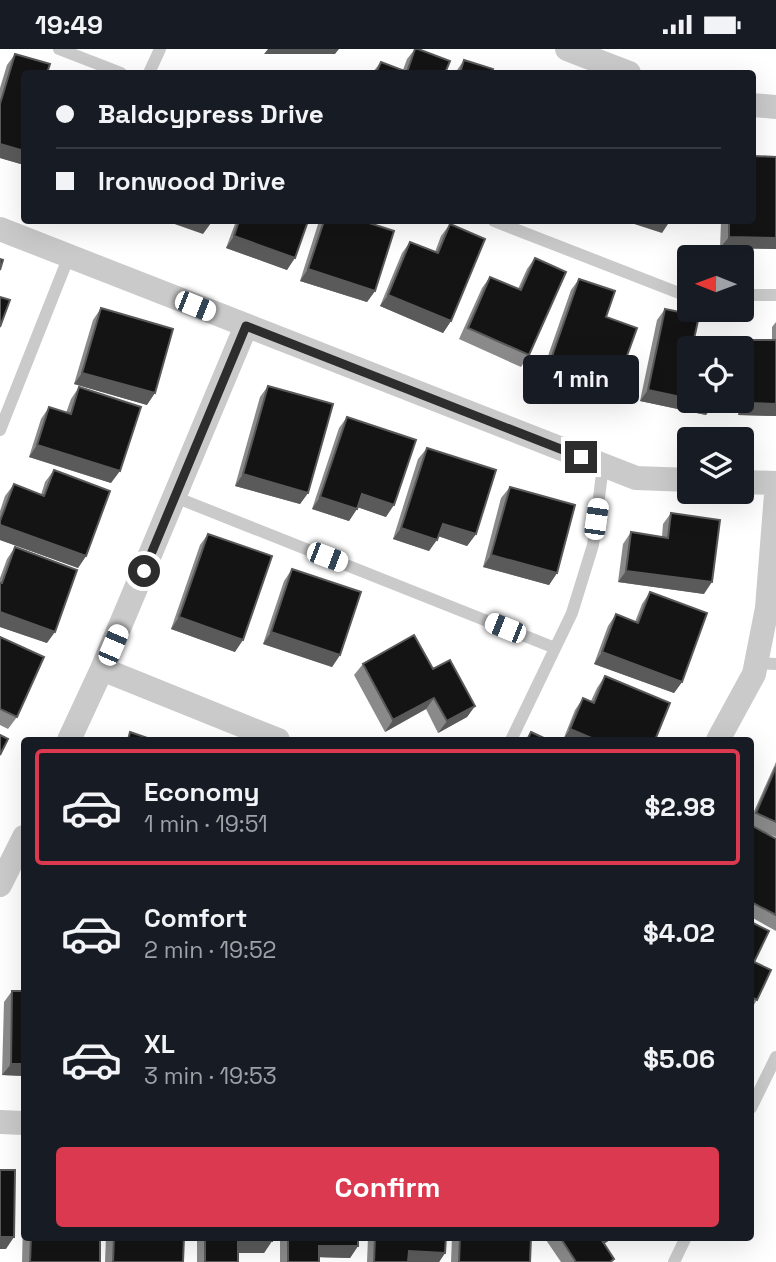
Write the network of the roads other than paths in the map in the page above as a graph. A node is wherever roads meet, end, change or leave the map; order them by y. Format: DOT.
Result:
graph roads {
  1 [pos="59,49"];
  2 [pos="160,49"];
  3 [pos="566,49"];
  4 [pos="113,70"];
  5 [pos="150,70"];
  6 [pos="621,70"];
  7 [pos="756,105"];
  8 [pos="776,107"];
  9 [pos="502,224"];
  10 [pos="0,229"];
  11 [pos="69,256"];
  12 [pos="677,292"];
  13 [pos="754,295"];
  14 [pos="776,295"];
  15 [pos="246,326"];
  16 [pos="0,430"];
  17 [pos="603,466"];
  18 [pos="677,480"];
  19 [pos="754,482"];
  20 [pos="776,483"];
  21 [pos="776,494"];
  22 [pos="175,497"];
  23 [pos="555,647"];
  24 [pos="766,663"];
  25 [pos="102,669"];
  26 [pos="70,737"];
  27 [pos="271,737"];
  28 [pos="512,737"];
  29 [pos="720,737"];
  30 [pos="21,852"];
  31 [pos="0,885"];
  32 [pos="776,1057"];
  33 [pos="754,1102"];
  34 [pos="0,1122"];
  35 [pos="21,1123"];
  36 [pos="684,1241"];
  37 [pos="674,1262"];
  1 -- 4 [label="lane"];
  2 -- 5 [label="lane"];
  3 -- 6 [label="street"];
  7 -- 8 [label="street"];
  9 -- 12 [label="lane"];
  10 -- 11 [label="street"];
  11 -- 15 [label="street"];
  11 -- 16 [label="lane"];
  13 -- 14 [label="lane"];
  15 -- 17 [label="street"];
  15 -- 22 [label="street"];
  17 -- 18 [label="street"];
  17 -- 23 [label="lane"];
  19 -- 20 [label="street"];
  21 -- 24 [label="street"];
  22 -- 23 [label="lane"];
  22 -- 25 [label="street"];
  23 -- 28 [label="lane"];
  24 -- 29 [label="street"];
  25 -- 26 [label="street"];
  25 -- 27 [label="street"];
  30 -- 31 [label="street"];
  32 -- 33 [label="lane"];
  34 -- 35 [label="street"];
  36 -- 37 [label="lane"];
}
